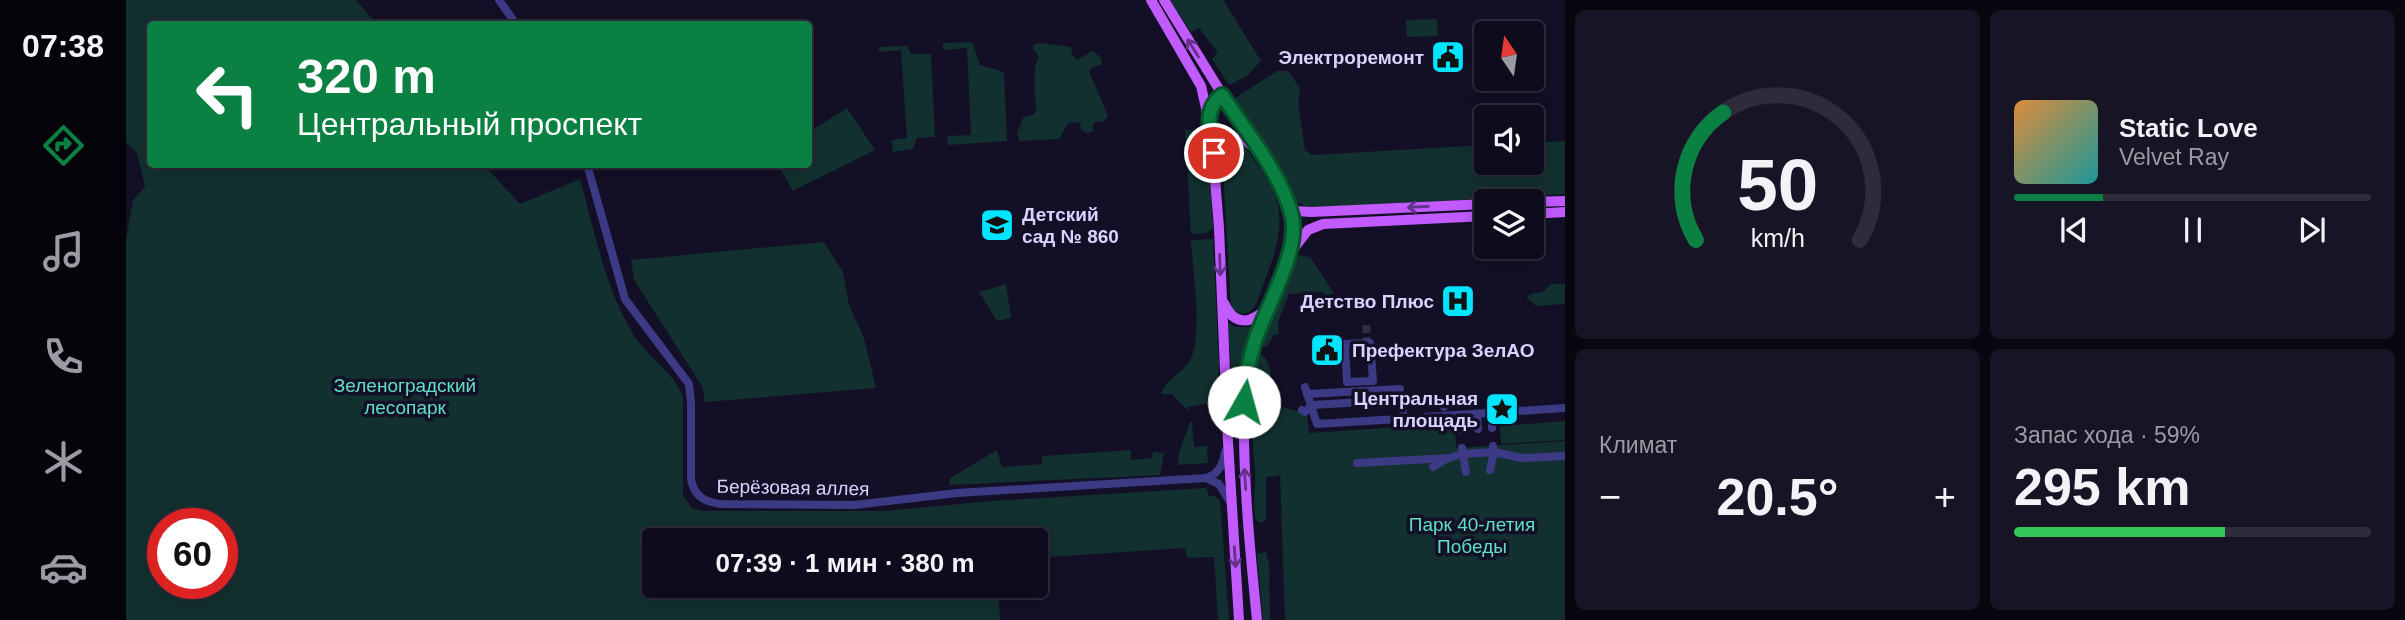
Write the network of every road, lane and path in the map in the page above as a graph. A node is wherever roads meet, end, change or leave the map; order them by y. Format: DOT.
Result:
graph roads {
  1 [pos="499,0"];
  2 [pos="1151,0"];
  3 [pos="1164,0"];
  4 [pos="514,21"];
  5 [pos="1222,95"];
  6 [pos="1208,117"];
  7 [pos="1269,167"];
  8 [pos="588,168"];
  9 [pos="1216,176"];
  10 [pos="1565,201"];
  11 [pos="1287,202"];
  12 [pos="1544,202"];
  13 [pos="1474,205"];
  14 [pos="1565,212"];
  15 [pos="1544,213"];
  16 [pos="1474,217"];
  17 [pos="1288,257"];
  18 [pos="1221,293"];
  19 [pos="1270,304"];
  20 [pos="1369,381"];
  21 [pos="1400,395"];
  22 [pos="1413,399"];
  23 [pos="1312,405"];
  24 [pos="1565,408"];
  25 [pos="1302,410"];
  26 [pos="1492,414"];
  27 [pos="1462,415"];
  28 [pos="1477,415"];
  29 [pos="1425,417"];
  30 [pos="1404,418"];
  31 [pos="1415,418"];
  32 [pos="1492,428"];
  33 [pos="1478,429"];
  34 [pos="1462,430"];
  35 [pos="1228,442"];
  36 [pos="1494,449"];
  37 [pos="1462,451"];
  38 [pos="1565,456"];
  39 [pos="1449,458"];
  40 [pos="1359,465"];
  41 [pos="1433,467"];
  42 [pos="1490,470"];
  43 [pos="1466,472"];
  44 [pos="1206,478"];
  45 [pos="1233,513"];
  46 [pos="1239,620"];
  47 [pos="1257,620"];
  1 -- 4 [label="street"];
  2 -- 6 [label="main road"];
  5 -- 3 [label="main road, one-way"];
  5 -- 6 [label="main road"];
  5 -- 7 [label="main road"];
  6 -- 9 [label="main road"];
  7 -- 9 [label="main road"];
  7 -- 11 [label="main road"];
  8 -- 44 [label="street, Берёзовая аллея"];
  9 -- 18 [label="main road, one-way"];
  10 -- 12 [label="main road"];
  13 -- 11 [label="main road, one-way"];
  11 -- 17 [label="main road"];
  14 -- 15 [label="main road"];
  16 -- 17 [label="main road"];
  17 -- 19 [label="main road"];
  18 -- 19 [label="main road"];
  18 -- 35 [label="main road"];
  47 -- 19 [label="main road, one-way"];
  20 -- 20 [label="street"];
  21 -- 22 [label="street"];
  21 -- 23 [label="street"];
  21 -- 23 [label="street"];
  21 -- 30 [label="street"];
  23 -- 25 [label="street"];
  23 -- 30 [label="street"];
  24 -- 26 [label="street"];
  26 -- 28 [label="street"];
  26 -- 32 [label="street"];
  27 -- 28 [label="street"];
  27 -- 29 [label="street"];
  27 -- 34 [label="street"];
  28 -- 33 [label="street"];
  30 -- 31 [label="street"];
  35 -- 44 [label="street"];
  35 -- 45 [label="main road"];
  36 -- 37 [label="street"];
  36 -- 38 [label="street"];
  36 -- 42 [label="street"];
  37 -- 39 [label="street"];
  37 -- 43 [label="street"];
  39 -- 40 [label="street"];
  39 -- 41 [label="street"];
  44 -- 45 [label="street"];
  45 -- 46 [label="main road, one-way"];
}
